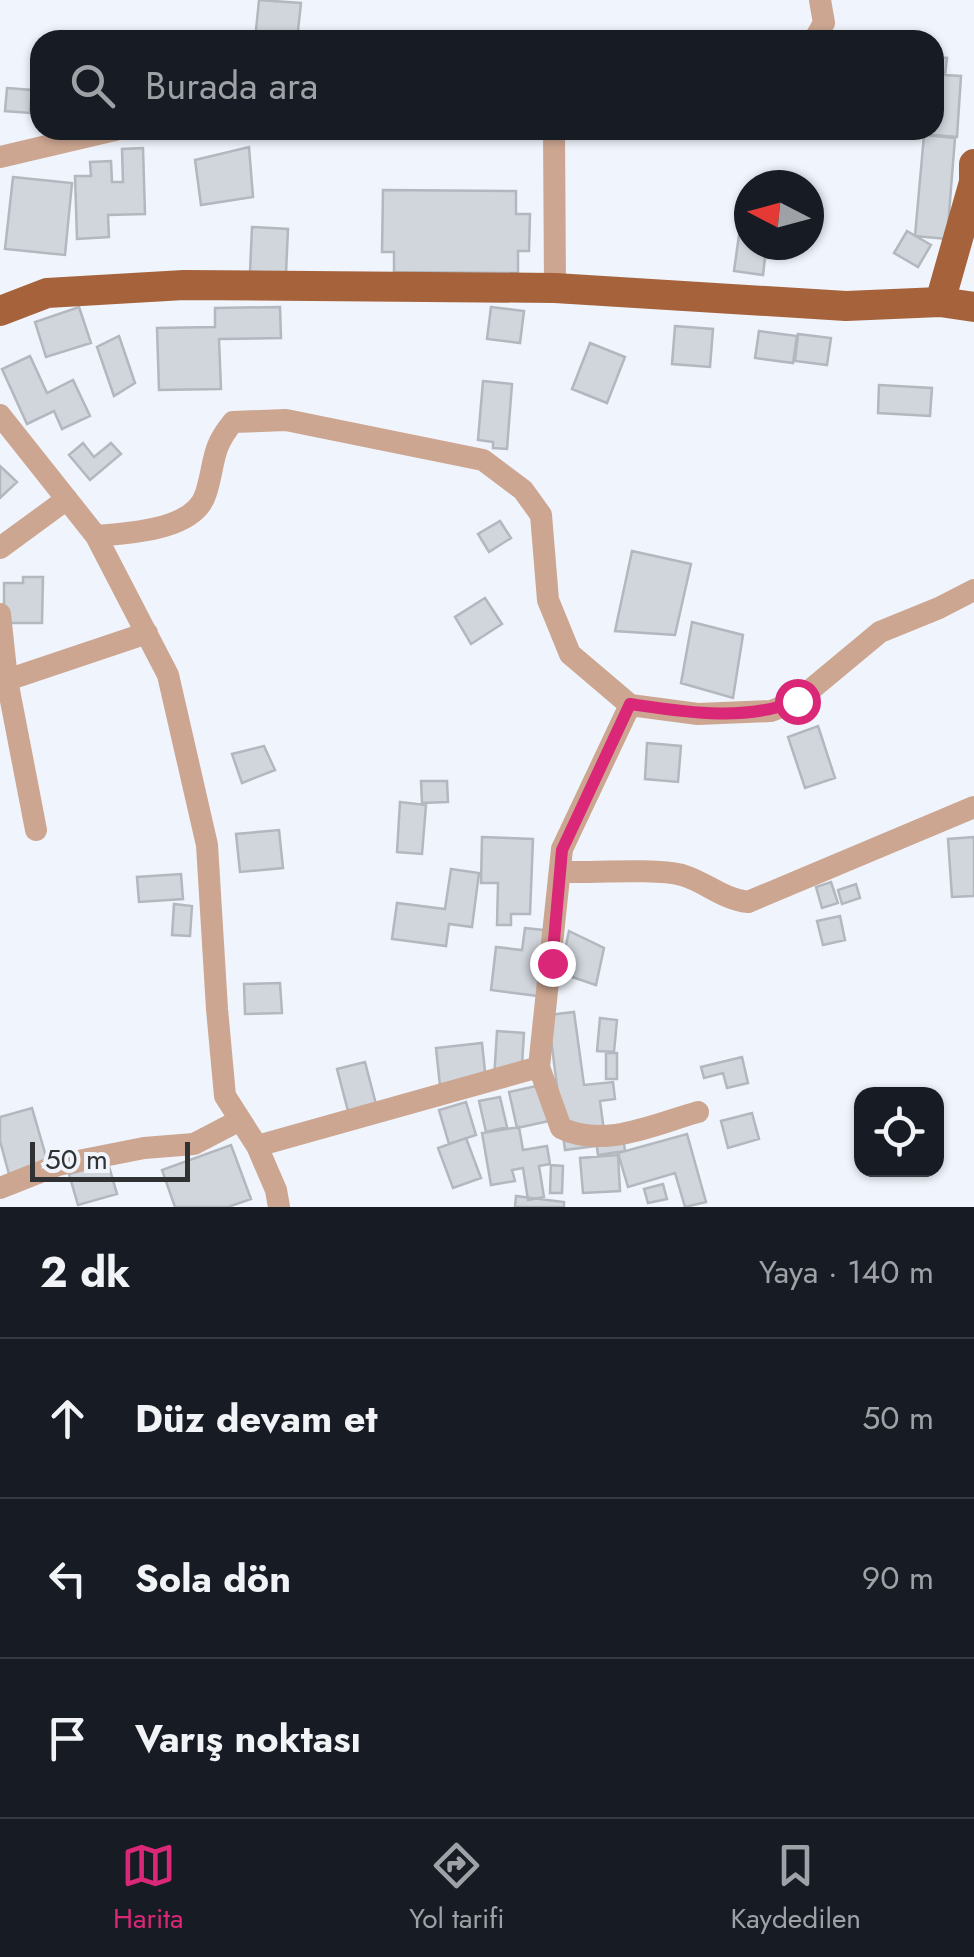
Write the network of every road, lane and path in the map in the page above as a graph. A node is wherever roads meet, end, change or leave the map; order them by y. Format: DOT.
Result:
graph roads {
  1 [pos="820,0"];
  2 [pos="820,30"];
  3 [pos="72,140"];
  4 [pos="554,140"];
  5 [pos="0,157"];
  6 [pos="974,164"];
  7 [pos="555,288"];
  8 [pos="940,302"];
  9 [pos="974,308"];
  10 [pos="0,311"];
  11 [pos="0,414"];
  12 [pos="67,498"];
  13 [pos="96,536"];
  14 [pos="0,548"];
  15 [pos="974,590"];
  16 [pos="0,614"];
  17 [pos="147,633"];
  18 [pos="7,680"];
  19 [pos="630,704"];
  20 [pos="974,807"];
  21 [pos="36,830"];
  22 [pos="560,872"];
  23 [pos="538,1066"];
  24 [pos="698,1112"];
  25 [pos="240,1120"];
  26 [pos="257,1146"];
  27 [pos="0,1188"];
  28 [pos="280,1207"];
  1 -- 2 [label="street"];
  3 -- 5 [label="street"];
  4 -- 7 [label="street"];
  6 -- 8 [label="main road"];
  7 -- 8 [label="main road"];
  7 -- 10 [label="main road"];
  8 -- 9 [label="main road"];
  11 -- 12 [label="street"];
  12 -- 13 [label="street"];
  12 -- 14 [label="street"];
  13 -- 17 [label="street"];
  13 -- 19 [label="street"];
  15 -- 19 [label="street"];
  16 -- 18 [label="street"];
  17 -- 18 [label="street"];
  17 -- 25 [label="street"];
  18 -- 21 [label="street"];
  19 -- 22 [label="street"];
  20 -- 22 [label="street"];
  22 -- 23 [label="street"];
  23 -- 24 [label="street"];
  23 -- 26 [label="street"];
  25 -- 26 [label="street"];
  25 -- 27 [label="street"];
  26 -- 28 [label="street"];
}
